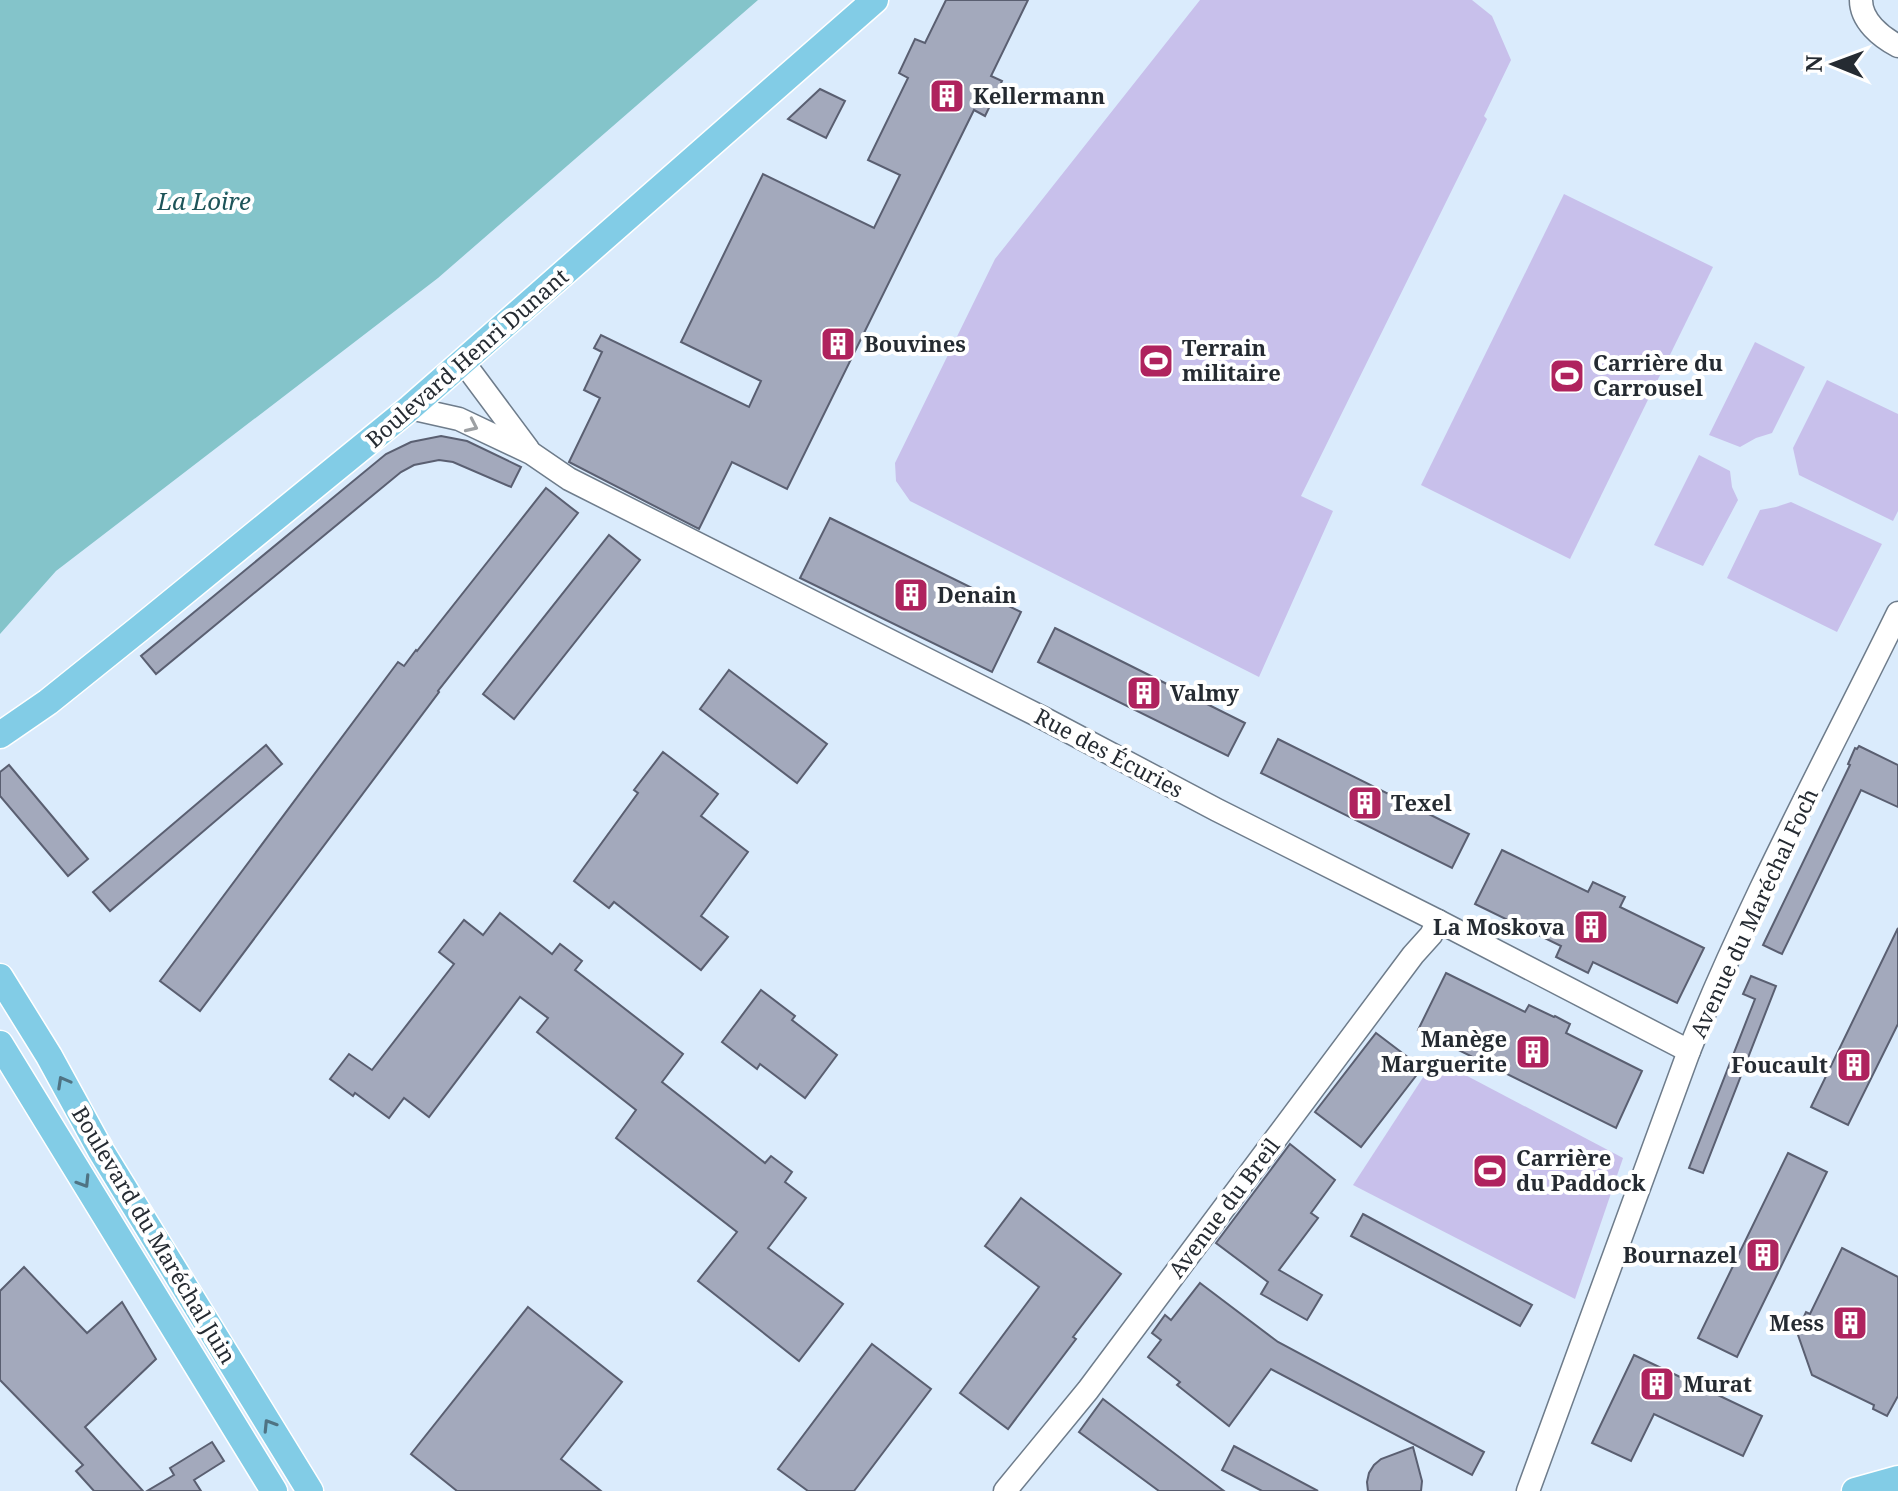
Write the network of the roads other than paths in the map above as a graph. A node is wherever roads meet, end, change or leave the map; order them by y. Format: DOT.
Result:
graph roads {
  1 [pos="875,0"];
  2 [pos="1861,4"];
  3 [pos="1898,46"];
  4 [pos="464,363"];
  5 [pos="410,408"];
  6 [pos="531,453"];
  7 [pos="1898,613"];
  8 [pos="48,702"];
  9 [pos="0,735"];
  10 [pos="0,749"];
  11 [pos="1438,921"];
  12 [pos="0,977"];
  13 [pos="0,1044"];
  14 [pos="1689,1051"];
  15 [pos="1898,1479"];
  16 [pos="274,1491"];
  17 [pos="310,1491"];
  18 [pos="1005,1491"];
  19 [pos="1528,1491"];
  20 [pos="1855,1491"];
  1 -- 4 [label="main road, Boulevard Henri Dunant"];
  2 -- 3 [label="street"];
  4 -- 5 [label="main road, Boulevard Henri Dunant"];
  4 -- 6 [label="street, Rue des Écuries"];
  5 -- 6 [label="street, Rue des Écuries, one-way"];
  5 -- 8 [label="main road, Boulevard Henri Dunant"];
  6 -- 11 [label="street, Rue des Écuries"];
  7 -- 14 [label="street, Avenue du Maréchal Foch"];
  8 -- 9 [label="main road"];
  8 -- 10 [label="main road"];
  11 -- 14 [label="street, Rue des Écuries"];
  11 -- 18 [label="street, Avenue du Breil"];
  17 -- 12 [label="main road, Boulevard du Maréchal Juin, one-way"];
  13 -- 16 [label="main road, Boulevard du Maréchal Juin, one-way"];
  14 -- 19 [label="street, Avenue du Maréchal Foch"];
  15 -- 20 [label="main road"];
}
